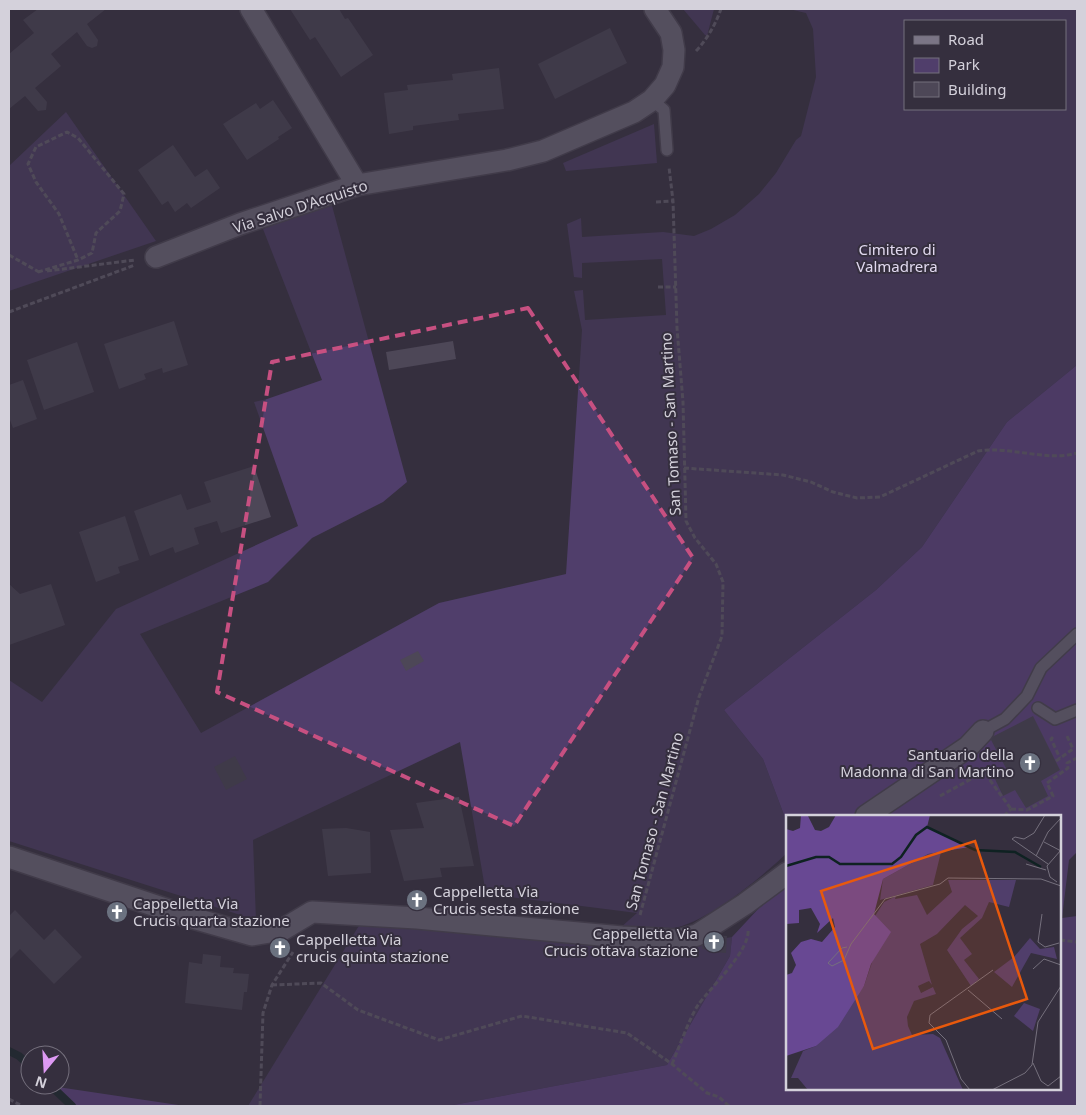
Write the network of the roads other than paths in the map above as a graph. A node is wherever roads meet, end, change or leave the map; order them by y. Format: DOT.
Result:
graph roads {
  1 [pos="251,9"];
  2 [pos="655,9"];
  3 [pos="652,100"];
  4 [pos="667,150"];
  5 [pos="357,185"];
  6 [pos="156,257"];
  7 [pos="1077,634"];
  8 [pos="1038,708"];
  9 [pos="1077,710"];
  10 [pos="983,730"];
  11 [pos="867,815"];
  12 [pos="9,857"];
  13 [pos="786,874"];
  1 -- 5 [label="street"];
  2 -- 3 [label="street"];
  3 -- 4 [label="lane"];
  3 -- 5 [label="street, Via Salvo D'Acquisto"];
  5 -- 6 [label="street, Via Salvo D'Acquisto"];
  7 -- 10 [label="lane"];
  8 -- 9 [label="lane"];
  10 -- 11 [label="street"];
  12 -- 13 [label="street"];
}
